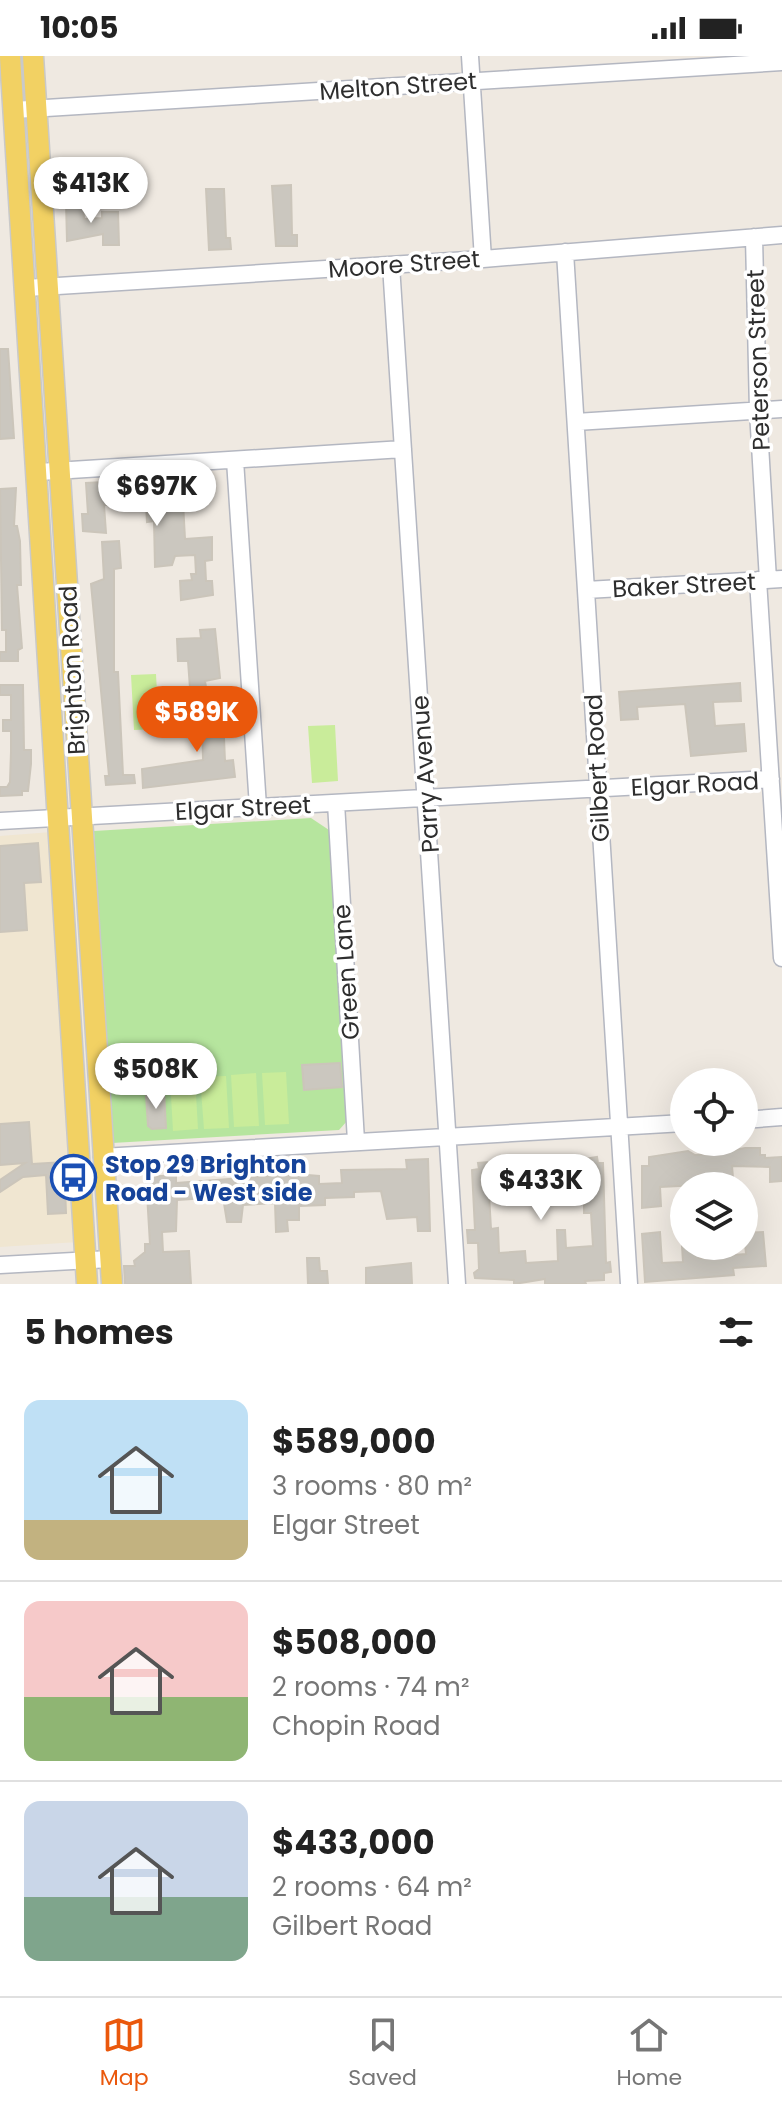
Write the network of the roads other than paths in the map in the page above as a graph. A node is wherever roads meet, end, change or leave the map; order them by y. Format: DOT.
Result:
graph roads {
  1 [pos="10,56"];
  2 [pos="33,56"];
  3 [pos="470,56"];
  4 [pos="782,62"];
  5 [pos="471,81"];
  6 [pos="35,109"];
  7 [pos="14,110"];
  8 [pos="8,149"];
  9 [pos="782,235"];
  10 [pos="754,237"];
  11 [pos="565,252"];
  12 [pos="483,259"];
  13 [pos="391,265"];
  14 [pos="36,287"];
  15 [pos="782,409"];
  16 [pos="758,411"];
  17 [pos="576,422"];
  18 [pos="403,449"];
  19 [pos="235,460"];
  20 [pos="60,471"];
  21 [pos="39,472"];
  22 [pos="769,580"];
  23 [pos="586,590"];
  24 [pos="771,779"];
  25 [pos="598,789"];
  26 [pos="427,799"];
  27 [pos="336,803"];
  28 [pos="258,807"];
  29 [pos="70,817"];
  30 [pos="0,821"];
  31 [pos="782,958"];
  32 [pos="782,1117"];
  33 [pos="758,1119"];
  34 [pos="670,1124"];
  35 [pos="619,1127"];
  36 [pos="448,1135"];
  37 [pos="356,1141"];
  38 [pos="102,1157"];
  39 [pos="110,1259"];
  40 [pos="86,1260"];
  41 [pos="0,1265"];
  42 [pos="87,1284"];
  43 [pos="112,1284"];
  44 [pos="457,1284"];
  45 [pos="629,1284"];
  1 -- 7 [label="main road, Brighton Road"];
  2 -- 6 [label="main road, Brighton Road"];
  3 -- 5 [label="street"];
  4 -- 5 [label="street, Melton Street"];
  5 -- 6 [label="street, Melton Street"];
  5 -- 12 [label="street"];
  6 -- 7 [label="street, Melton Street"];
  6 -- 14 [label="main road, Brighton Road"];
  7 -- 8 [label="main road, Brighton Road"];
  8 -- 14 [label="main road, Brighton Road"];
  9 -- 10 [label="street, Moore Street"];
  10 -- 11 [label="street, Moore Street"];
  10 -- 16 [label="street, Peterson Street"];
  11 -- 12 [label="street, Moore Street"];
  11 -- 17 [label="street, Gilbert Road"];
  12 -- 13 [label="street, Moore Street"];
  13 -- 14 [label="street, Moore Street"];
  13 -- 18 [label="street, Parry Avenue"];
  14 -- 20 [label="main road, Brighton Road"];
  14 -- 21 [label="main road, Brighton Road"];
  15 -- 16 [label="street"];
  16 -- 17 [label="street"];
  16 -- 22 [label="street, Peterson Street"];
  17 -- 23 [label="street, Gilbert Road"];
  18 -- 19 [label="street"];
  18 -- 26 [label="street, Parry Avenue"];
  19 -- 20 [label="street"];
  19 -- 28 [label="street"];
  20 -- 21 [label="street"];
  20 -- 29 [label="main road, Brighton Road"];
  21 -- 29 [label="main road, Brighton Road"];
  22 -- 23 [label="street, Baker Street"];
  22 -- 24 [label="street, Peterson Street"];
  23 -- 25 [label="street, Gilbert Road"];
  24 -- 25 [label="street, Elgar Road"];
  24 -- 31 [label="street, Peterson Street"];
  25 -- 26 [label="street, Elgar Road"];
  25 -- 35 [label="street, Gilbert Road"];
  26 -- 27 [label="street, Elgar Street"];
  26 -- 36 [label="street, Parry Avenue"];
  27 -- 28 [label="street, Elgar Street"];
  27 -- 37 [label="street, Green Lane"];
  28 -- 29 [label="street, Elgar Street"];
  29 -- 30 [label="street, Elgar Street"];
  29 -- 38 [label="main road, Brighton Road"];
  29 -- 40 [label="main road, Brighton Road"];
  32 -- 33 [label="street"];
  34 -- 35 [label="street"];
  35 -- 36 [label="street"];
  35 -- 45 [label="street, Gilbert Road"];
  36 -- 37 [label="street"];
  36 -- 44 [label="street, Parry Avenue"];
  37 -- 38 [label="street"];
  38 -- 39 [label="main road, Brighton Road"];
  39 -- 40 [label="street"];
  39 -- 43 [label="main road, Brighton Road"];
  40 -- 41 [label="street"];
  40 -- 42 [label="main road, Brighton Road"];
}
